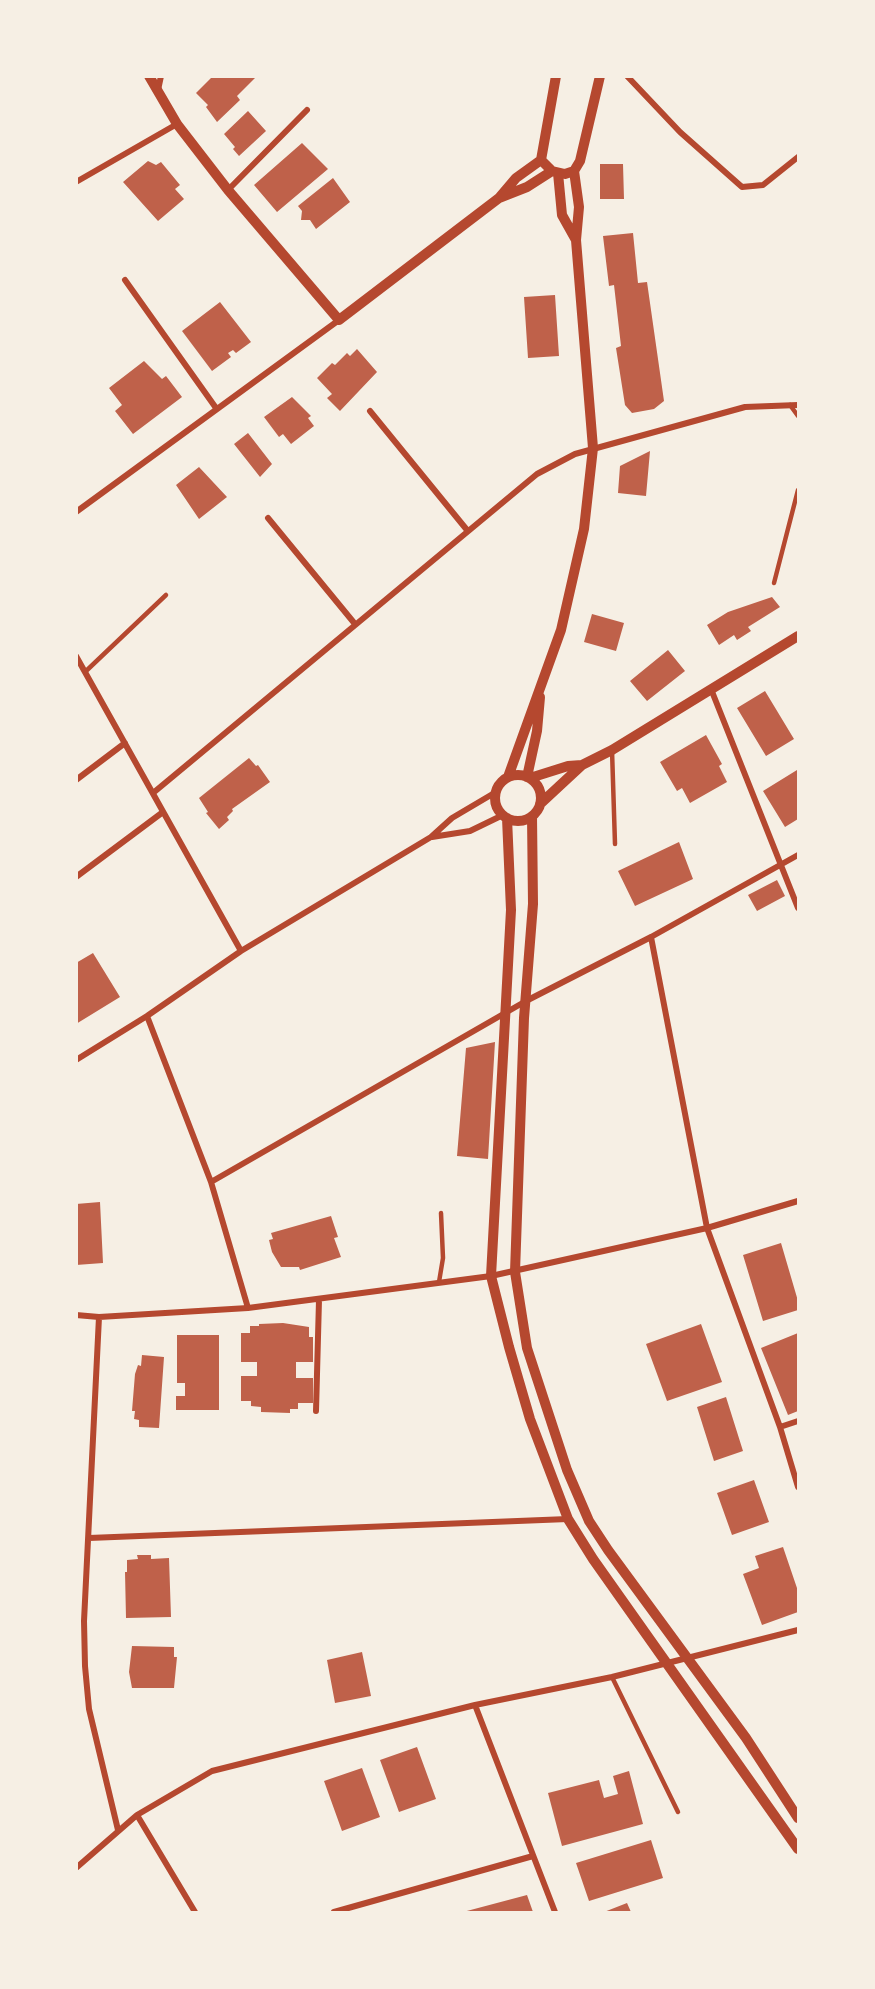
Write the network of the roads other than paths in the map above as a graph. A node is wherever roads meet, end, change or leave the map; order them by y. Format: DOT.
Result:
graph roads {
  1 [pos="149,76"];
  2 [pos="161,76"];
  3 [pos="556,76"];
  4 [pos="600,76"];
  5 [pos="627,76"];
  6 [pos="158,91"];
  7 [pos="307,110"];
  8 [pos="177,124"];
  9 [pos="798,157"];
  10 [pos="541,160"];
  11 [pos="574,171"];
  12 [pos="555,172"];
  13 [pos="76,182"];
  14 [pos="228,190"];
  15 [pos="499,198"];
  16 [pos="576,240"];
  17 [pos="124,280"];
  18 [pos="339,320"];
  19 [pos="790,405"];
  20 [pos="798,405"];
  21 [pos="216,408"];
  22 [pos="370,411"];
  23 [pos="798,416"];
  24 [pos="593,448"];
  25 [pos="798,490"];
  26 [pos="76,512"];
  27 [pos="268,519"];
  28 [pos="467,530"];
  29 [pos="774,583"];
  30 [pos="166,595"];
  31 [pos="355,624"];
  32 [pos="798,636"];
  33 [pos="76,656"];
  34 [pos="85,672"];
  35 [pos="711,689"];
  36 [pos="541,690"];
  37 [pos="125,743"];
  38 [pos="612,750"];
  39 [pos="582,765"];
  40 [pos="508,777"];
  41 [pos="529,777"];
  42 [pos="76,780"];
  43 [pos="496,792"];
  44 [pos="153,793"];
  45 [pos="540,804"];
  46 [pos="164,812"];
  47 [pos="505,816"];
  48 [pos="532,816"];
  49 [pos="431,837"];
  50 [pos="615,844"];
  51 [pos="798,855"];
  52 [pos="782,865"];
  53 [pos="76,877"];
  54 [pos="798,908"];
  55 [pos="651,937"];
  56 [pos="241,951"];
  57 [pos="526,1001"];
  58 [pos="506,1014"];
  59 [pos="147,1016"];
  60 [pos="76,1060"];
  61 [pos="211,1182"];
  62 [pos="798,1201"];
  63 [pos="441,1213"];
  64 [pos="707,1228"];
  65 [pos="515,1272"];
  66 [pos="491,1276"];
  67 [pos="440,1282"];
  68 [pos="319,1300"];
  69 [pos="248,1308"];
  70 [pos="76,1316"];
  71 [pos="99,1317"];
  72 [pos="316,1411"];
  73 [pos="798,1421"];
  74 [pos="780,1427"];
  75 [pos="798,1487"];
  76 [pos="568,1519"];
  77 [pos="89,1538"];
  78 [pos="76,1628"];
  79 [pos="84,1629"];
  80 [pos="798,1630"];
  81 [pos="688,1659"];
  82 [pos="669,1663"];
  83 [pos="612,1677"];
  84 [pos="475,1705"];
  85 [pos="678,1812"];
  86 [pos="137,1815"];
  87 [pos="798,1818"];
  88 [pos="118,1830"];
  89 [pos="798,1849"];
  90 [pos="533,1856"];
  91 [pos="76,1868"];
  92 [pos="195,1912"];
  93 [pos="333,1912"];
  94 [pos="555,1912"];
  1 -- 6 [label="street"];
  2 -- 6 [label="street"];
  3 -- 10 [label="street"];
  4 -- 11 [label="street"];
  5 -- 9 [label="street"];
  6 -- 8 [label="street"];
  7 -- 14 [label="street"];
  8 -- 13 [label="street"];
  8 -- 14 [label="street"];
  10 -- 12 [label="street"];
  10 -- 15 [label="street"];
  11 -- 12 [label="street"];
  11 -- 16 [label="street"];
  12 -- 15 [label="street"];
  12 -- 16 [label="street"];
  14 -- 18 [label="street"];
  15 -- 18 [label="street"];
  16 -- 24 [label="street"];
  17 -- 21 [label="street"];
  18 -- 21 [label="street"];
  19 -- 20 [label="street"];
  19 -- 23 [label="lane"];
  19 -- 24 [label="street"];
  21 -- 26 [label="street"];
  22 -- 28 [label="street"];
  24 -- 28 [label="street"];
  24 -- 36 [label="street"];
  25 -- 29 [label="lane"];
  27 -- 31 [label="street"];
  28 -- 31 [label="street"];
  30 -- 34 [label="lane"];
  31 -- 44 [label="street"];
  32 -- 35 [label="street"];
  33 -- 34 [label="street"];
  34 -- 37 [label="street"];
  35 -- 38 [label="street"];
  35 -- 52 [label="street"];
  36 -- 40 [label="street"];
  36 -- 41 [label="street"];
  37 -- 42 [label="street"];
  37 -- 44 [label="street"];
  38 -- 39 [label="street"];
  38 -- 50 [label="lane"];
  39 -- 41 [label="street"];
  39 -- 45 [label="street"];
  40 -- 41 [label="street"];
  40 -- 43 [label="street"];
  41 -- 45 [label="street"];
  43 -- 47 [label="street"];
  43 -- 49 [label="street"];
  44 -- 46 [label="street"];
  45 -- 48 [label="street"];
  46 -- 53 [label="street"];
  46 -- 56 [label="street"];
  47 -- 48 [label="street"];
  47 -- 49 [label="street"];
  47 -- 58 [label="street"];
  48 -- 57 [label="street"];
  49 -- 56 [label="street"];
  51 -- 52 [label="street"];
  52 -- 54 [label="street"];
  52 -- 55 [label="street"];
  55 -- 57 [label="street"];
  55 -- 64 [label="street"];
  56 -- 59 [label="street"];
  57 -- 58 [label="street"];
  57 -- 65 [label="street"];
  58 -- 61 [label="street"];
  58 -- 66 [label="street"];
  59 -- 60 [label="street"];
  59 -- 61 [label="street"];
  61 -- 69 [label="street"];
  62 -- 64 [label="street"];
  63 -- 67 [label="lane"];
  64 -- 65 [label="street"];
  64 -- 74 [label="street"];
  65 -- 66 [label="street"];
  65 -- 81 [label="street"];
  66 -- 67 [label="street"];
  66 -- 76 [label="street"];
  67 -- 68 [label="street"];
  68 -- 69 [label="street"];
  68 -- 72 [label="street"];
  69 -- 71 [label="street"];
  70 -- 71 [label="street"];
  71 -- 77 [label="street"];
  73 -- 74 [label="street"];
  74 -- 75 [label="street"];
  76 -- 77 [label="street"];
  76 -- 82 [label="street"];
  77 -- 79 [label="street"];
  78 -- 79 [label="street"];
  79 -- 88 [label="street"];
  80 -- 81 [label="street"];
  81 -- 82 [label="street"];
  81 -- 87 [label="street"];
  82 -- 83 [label="street"];
  82 -- 89 [label="street"];
  83 -- 84 [label="street"];
  83 -- 85 [label="lane"];
  84 -- 86 [label="street"];
  84 -- 90 [label="street"];
  86 -- 88 [label="street"];
  86 -- 92 [label="street"];
  88 -- 91 [label="street"];
  90 -- 93 [label="street"];
  90 -- 94 [label="street"];
}
